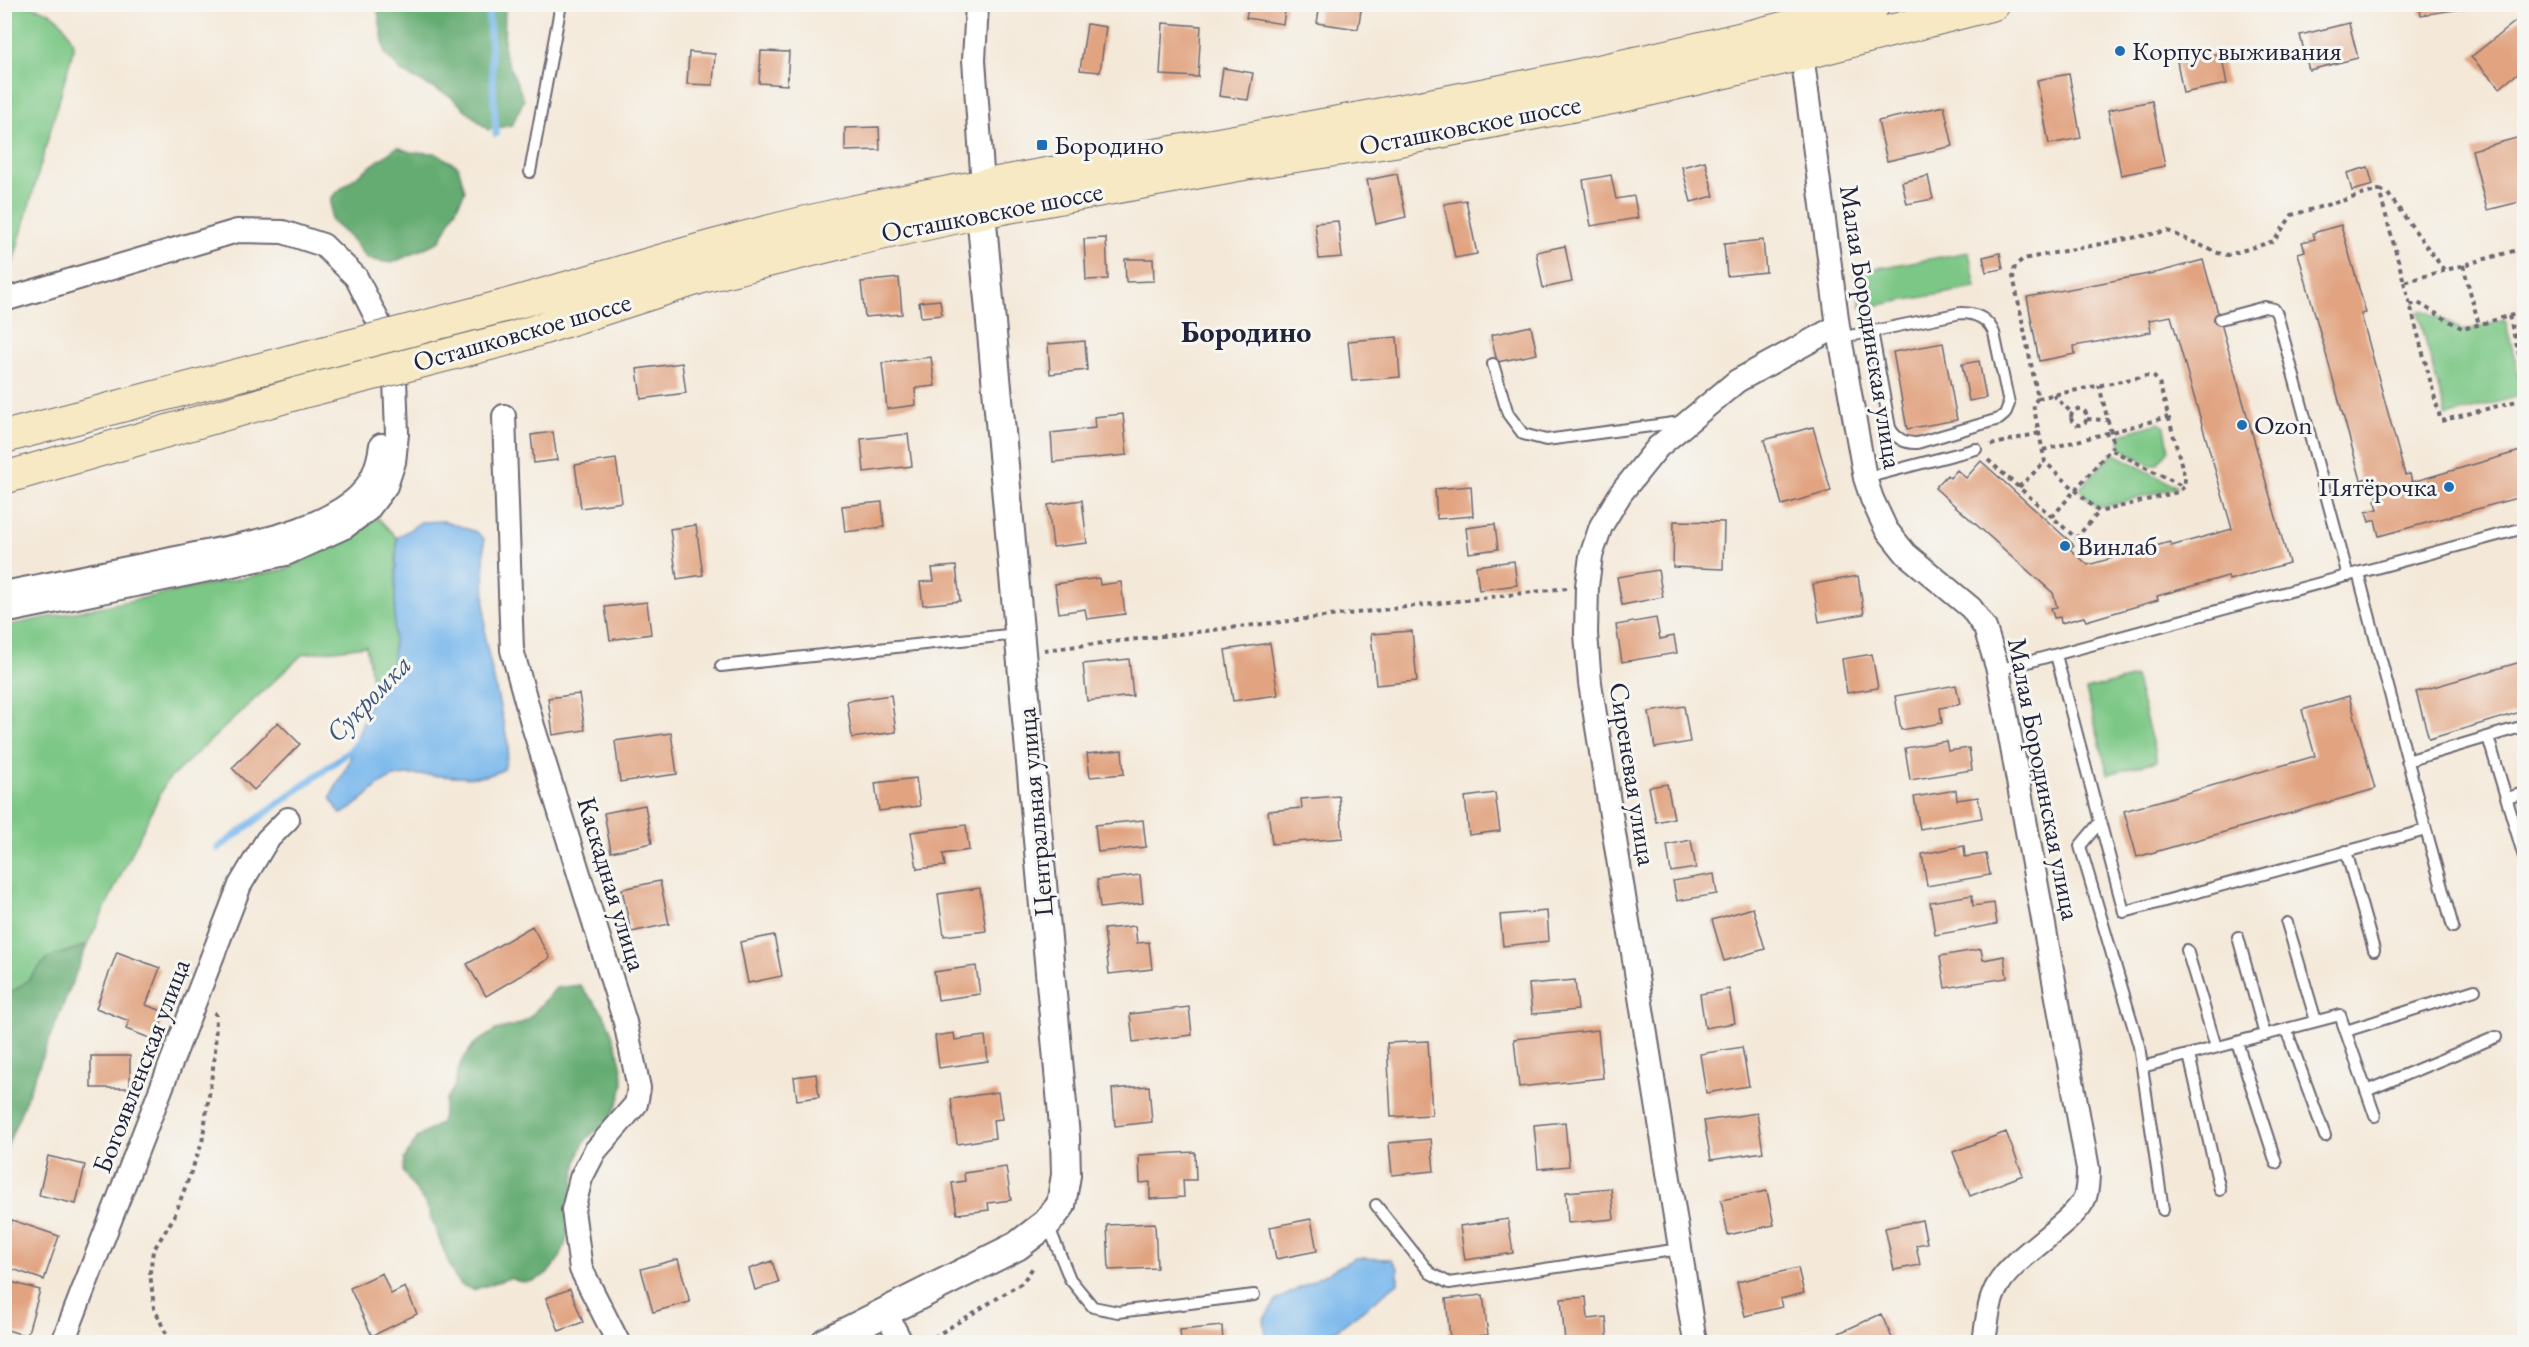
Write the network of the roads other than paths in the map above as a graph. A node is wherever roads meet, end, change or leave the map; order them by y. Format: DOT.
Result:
graph roads {
  1 [pos="561,4"];
  2 [pos="977,4"];
  3 [pos="1874,4"];
  4 [pos="1994,4"];
  5 [pos="1802,54"];
  6 [pos="530,172"];
  7 [pos="982,199"];
  8 [pos="4,300"];
  9 [pos="4,313"];
  10 [pos="2220,320"];
  11 [pos="1872,331"];
  12 [pos="1839,332"];
  13 [pos="1493,364"];
  14 [pos="504,416"];
  15 [pos="1690,420"];
  16 [pos="4,437"];
  17 [pos="1976,449"];
  18 [pos="4,478"];
  19 [pos="1865,478"];
  20 [pos="2524,528"];
  21 [pos="2353,574"];
  22 [pos="4,593"];
  23 [pos="4,612"];
  24 [pos="1018,644"];
  25 [pos="2056,655"];
  26 [pos="721,666"];
  27 [pos="1998,670"];
  28 [pos="2524,726"];
  29 [pos="2488,737"];
  30 [pos="2407,760"];
  31 [pos="2524,793"];
  32 [pos="2507,798"];
  33 [pos="288,819"];
  34 [pos="2100,822"];
  35 [pos="2426,830"];
  36 [pos="2346,851"];
  37 [pos="2524,857"];
  38 [pos="2287,923"];
  39 [pos="2453,927"];
  40 [pos="2238,937"];
  41 [pos="2187,950"];
  42 [pos="2374,950"];
  43 [pos="2475,990"];
  44 [pos="2316,1021"];
  45 [pos="2286,1029"];
  46 [pos="2346,1031"];
  47 [pos="2265,1035"];
  48 [pos="2496,1037"];
  49 [pos="2237,1042"];
  50 [pos="2216,1047"];
  51 [pos="2189,1055"];
  52 [pos="2142,1067"];
  53 [pos="2366,1091"];
  54 [pos="2375,1116"];
  55 [pos="2325,1136"];
  56 [pos="2276,1163"];
  57 [pos="2220,1190"];
  58 [pos="1376,1205"];
  59 [pos="2163,1210"];
  60 [pos="1050,1231"];
  61 [pos="1680,1249"];
  62 [pos="1254,1295"];
  63 [pos="886,1313"];
  64 [pos="63,1342"];
  65 [pos="618,1342"];
  66 [pos="826,1342"];
  67 [pos="901,1342"];
  68 [pos="1695,1342"];
  69 [pos="1984,1342"];
  1 -- 6 [label="lane"];
  2 -- 7 [label="street"];
  3 -- 7 [label="main road, Осташковское шоссе"];
  4 -- 5 [label="main road, Осташковское шоссе"];
  5 -- 7 [label="main road, Осташковское шоссе"];
  5 -- 12 [label="street, Малая Бородинская улица"];
  7 -- 16 [label="main road, Осташковское шоссе, bridge"];
  7 -- 18 [label="main road, Осташковское шоссе, bridge"];
  7 -- 24 [label="street, Центральная улица"];
  8 -- 23 [label="street"];
  9 -- 22 [label="street"];
  10 -- 21 [label="lane"];
  11 -- 11 [label="lane"];
  11 -- 12 [label="lane"];
  12 -- 15 [label="street, Сиреневая улица"];
  12 -- 19 [label="street, Малая Бородинская улица"];
  13 -- 15 [label="lane"];
  14 -- 65 [label="street, Каскадная улица"];
  15 -- 61 [label="street, Сиреневая улица"];
  17 -- 19 [label="lane"];
  19 -- 27 [label="street, Малая Бородинская улица"];
  20 -- 21 [label="lane"];
  21 -- 25 [label="lane"];
  21 -- 30 [label="lane"];
  24 -- 26 [label="lane"];
  24 -- 60 [label="street, Центральная улица"];
  25 -- 27 [label="lane"];
  25 -- 34 [label="lane"];
  27 -- 69 [label="street, Малая Бородинская улица"];
  28 -- 29 [label="lane"];
  29 -- 30 [label="lane"];
  29 -- 32 [label="lane"];
  30 -- 35 [label="lane"];
  31 -- 32 [label="lane"];
  32 -- 37 [label="lane"];
  33 -- 64 [label="street, Богоявленская улица"];
  34 -- 36 [label="lane"];
  34 -- 52 [label="lane"];
  35 -- 36 [label="lane"];
  35 -- 39 [label="lane"];
  36 -- 42 [label="lane"];
  38 -- 44 [label="lane"];
  40 -- 47 [label="lane"];
  41 -- 50 [label="lane"];
  43 -- 46 [label="lane"];
  44 -- 45 [label="lane"];
  44 -- 46 [label="lane"];
  45 -- 47 [label="lane"];
  45 -- 55 [label="lane"];
  46 -- 53 [label="lane"];
  47 -- 49 [label="lane"];
  48 -- 53 [label="lane"];
  49 -- 50 [label="lane"];
  49 -- 56 [label="lane"];
  50 -- 51 [label="lane"];
  51 -- 52 [label="lane"];
  51 -- 57 [label="lane"];
  52 -- 59 [label="lane"];
  53 -- 54 [label="lane"];
  58 -- 61 [label="lane"];
  60 -- 62 [label="lane"];
  60 -- 63 [label="street, Центральная улица"];
  61 -- 68 [label="street, Сиреневая улица"];
  63 -- 66 [label="street, Центральная улица"];
  63 -- 67 [label="street"];
}
